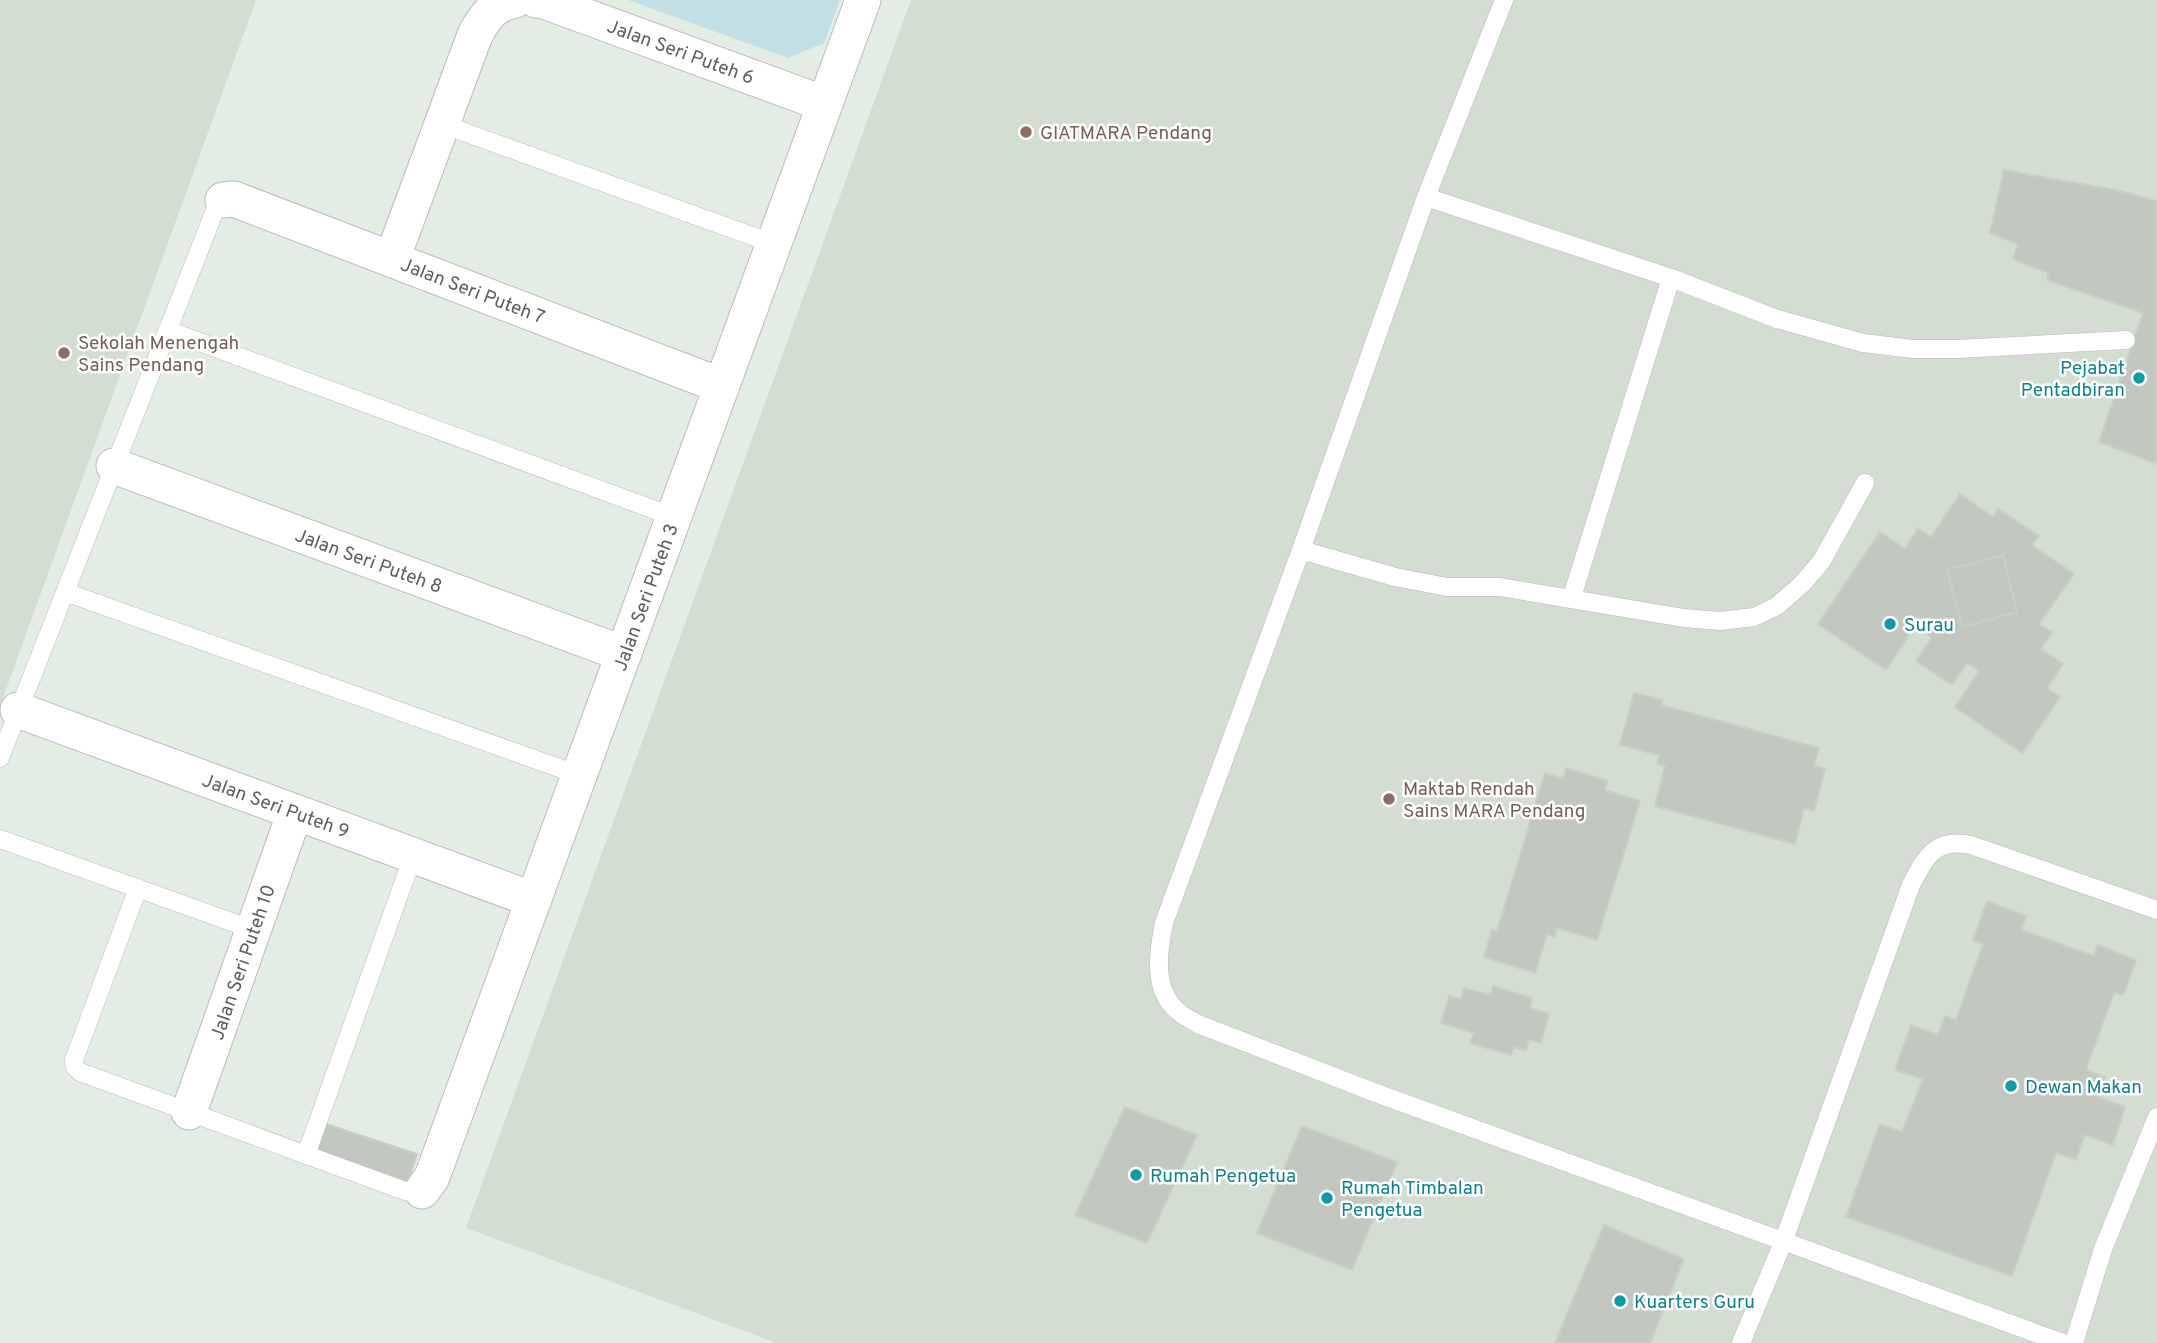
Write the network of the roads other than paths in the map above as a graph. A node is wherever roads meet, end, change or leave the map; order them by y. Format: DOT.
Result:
graph roads {
  1 [pos="515,0"];
  2 [pos="536,0"];
  3 [pos="863,0"];
  4 [pos="1504,0"];
  5 [pos="825,104"];
  6 [pos="442,124"];
  7 [pos="1426,197"];
  8 [pos="223,200"];
  9 [pos="774,244"];
  10 [pos="392,259"];
  11 [pos="1671,278"];
  12 [pos="167,330"];
  13 [pos="2126,340"];
  14 [pos="722,386"];
  15 [pos="114,466"];
  16 [pos="1865,483"];
  17 [pos="674,517"];
  18 [pos="1301,550"];
  19 [pos="65,592"];
  20 [pos="1572,597"];
  21 [pos="624,654"];
  22 [pos="19,710"];
  23 [pos="0,758"];
  24 [pos="579,775"];
  25 [pos="295,812"];
  26 [pos="0,839"];
  27 [pos="413,856"];
  28 [pos="138,888"];
  29 [pos="534,900"];
  30 [pos="2157,910"];
  31 [pos="254,930"];
  32 [pos="189,1112"];
  33 [pos="2157,1117"];
  34 [pos="306,1155"];
  35 [pos="422,1191"];
  36 [pos="1784,1240"];
  37 [pos="1741,1343"];
  38 [pos="2063,1343"];
  39 [pos="2074,1343"];
  1 -- 6 [label="street"];
  2 -- 5 [label="street, Jalan Seri Puteh 6"];
  3 -- 5 [label="street, Jalan Seri Puteh 3"];
  4 -- 7 [label="lane"];
  5 -- 9 [label="street, Jalan Seri Puteh 3"];
  6 -- 9 [label="lane"];
  6 -- 10 [label="street"];
  7 -- 11 [label="lane"];
  7 -- 18 [label="lane"];
  8 -- 10 [label="street, Jalan Seri Puteh 7"];
  8 -- 12 [label="lane"];
  9 -- 14 [label="street, Jalan Seri Puteh 3"];
  10 -- 14 [label="street, Jalan Seri Puteh 7"];
  11 -- 13 [label="lane"];
  11 -- 20 [label="lane"];
  12 -- 15 [label="lane"];
  12 -- 17 [label="lane"];
  14 -- 17 [label="street, Jalan Seri Puteh 3"];
  15 -- 19 [label="lane"];
  15 -- 21 [label="street, Jalan Seri Puteh 8"];
  16 -- 20 [label="lane"];
  17 -- 21 [label="street, Jalan Seri Puteh 3"];
  18 -- 20 [label="lane"];
  18 -- 36 [label="lane"];
  19 -- 22 [label="lane"];
  19 -- 24 [label="lane"];
  21 -- 24 [label="street, Jalan Seri Puteh 3"];
  22 -- 23 [label="lane"];
  22 -- 25 [label="street, Jalan Seri Puteh 9"];
  24 -- 29 [label="street, Jalan Seri Puteh 3"];
  25 -- 27 [label="street, Jalan Seri Puteh 9"];
  25 -- 31 [label="street, Jalan Seri Puteh 10"];
  26 -- 28 [label="lane"];
  27 -- 29 [label="street, Jalan Seri Puteh 9"];
  27 -- 34 [label="lane"];
  28 -- 31 [label="lane"];
  28 -- 32 [label="lane"];
  29 -- 35 [label="street, Jalan Seri Puteh 3"];
  30 -- 36 [label="lane"];
  31 -- 32 [label="street, Jalan Seri Puteh 10"];
  32 -- 34 [label="lane"];
  33 -- 39 [label="lane"];
  34 -- 35 [label="lane"];
  36 -- 37 [label="lane"];
  36 -- 38 [label="lane"];
}
